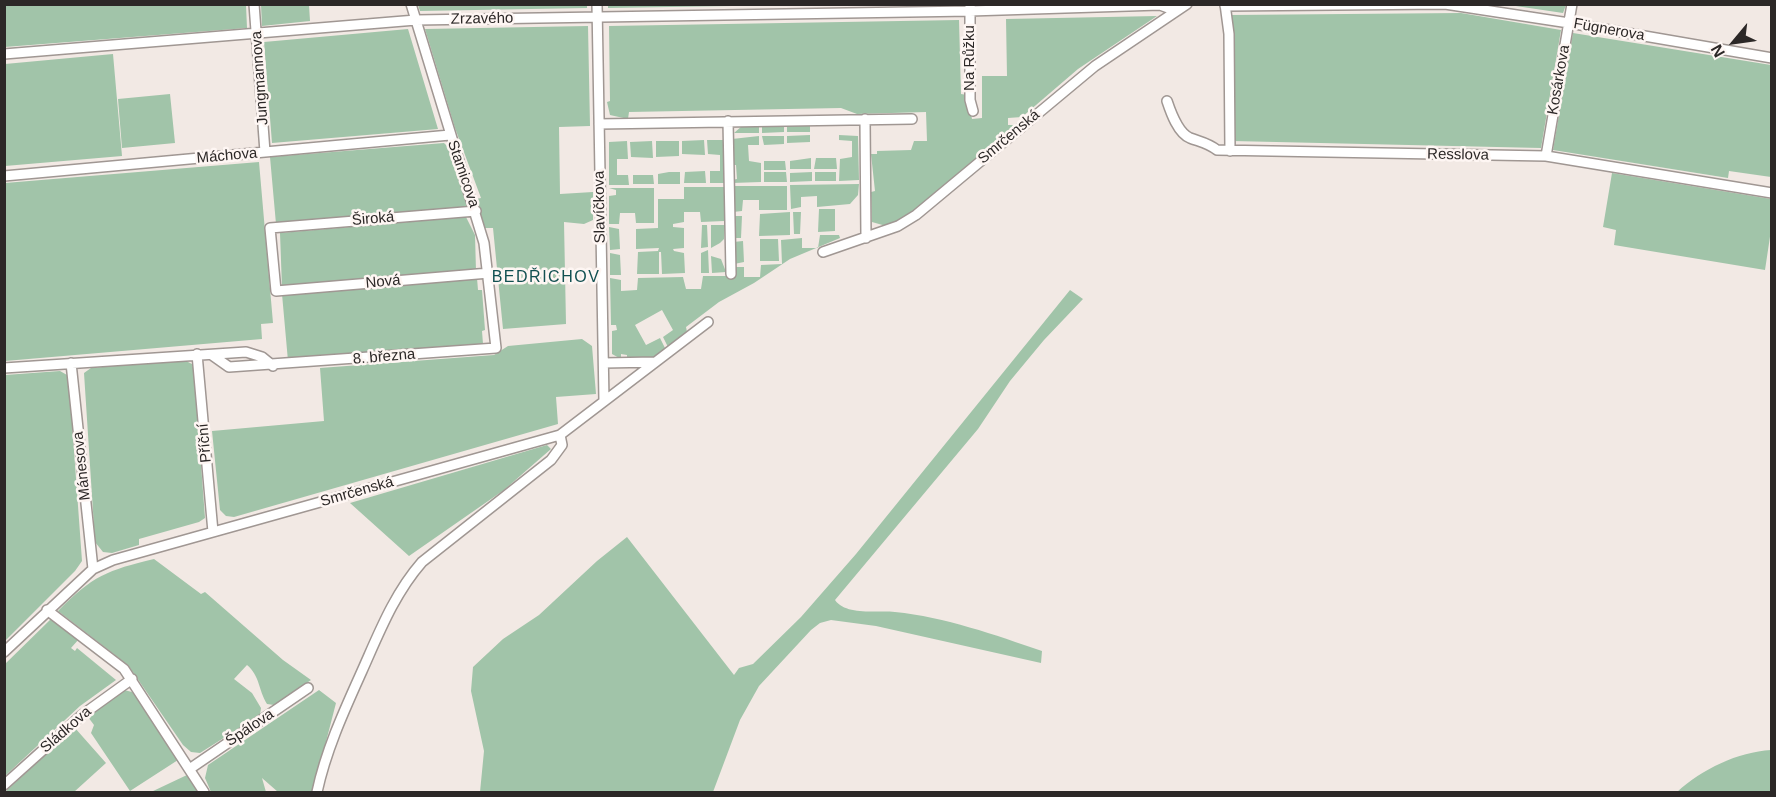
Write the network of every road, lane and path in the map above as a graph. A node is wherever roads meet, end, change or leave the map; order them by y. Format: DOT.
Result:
graph roads {
  1 [pos="255,4"];
  2 [pos="411,4"];
  3 [pos="597,4"];
  4 [pos="1187,4"];
  5 [pos="1445,4"];
  6 [pos="1572,4"];
  7 [pos="1225,5"];
  8 [pos="970,8"];
  9 [pos="1176,11"];
  10 [pos="597,17"];
  11 [pos="416,20"];
  12 [pos="1569,22"];
  13 [pos="257,34"];
  14 [pos="4,54"];
  15 [pos="1772,58"];
  16 [pos="1167,101"];
  17 [pos="973,111"];
  18 [pos="912,118"];
  19 [pos="865,119"];
  20 [pos="728,121"];
  21 [pos="599,124"];
  22 [pos="450,135"];
  23 [pos="1230,151"];
  24 [pos="265,152"];
  25 [pos="1546,156"];
  26 [pos="4,176"];
  27 [pos="1772,193"];
  28 [pos="476,211"];
  29 [pos="866,238"];
  30 [pos="823,252"];
  31 [pos="489,273"];
  32 [pos="731,274"];
  33 [pos="276,291"];
  34 [pos="708,322"];
  35 [pos="496,348"];
  36 [pos="197,354"];
  37 [pos="212,355"];
  38 [pos="655,362"];
  39 [pos="71,363"];
  40 [pos="604,363"];
  41 [pos="273,366"];
  42 [pos="4,368"];
  43 [pos="604,401"];
  44 [pos="560,435"];
  45 [pos="213,532"];
  46 [pos="93,569"];
  47 [pos="47,610"];
  48 [pos="4,652"];
  49 [pos="132,680"];
  50 [pos="308,688"];
  51 [pos="191,768"];
  52 [pos="4,785"];
  53 [pos="204,792"];
  54 [pos="317,792"];
  1 -- 13 [label="street, Jungmannova"];
  2 -- 11 [label="street, Stamicova"];
  3 -- 10 [label="street, Slavíčkova"];
  4 -- 9 [label="street, Smrčenská"];
  5 -- 7 [label="street, Fügnerova"];
  5 -- 12 [label="street, Fügnerova"];
  6 -- 12 [label="street, Kosárkova"];
  7 -- 23 [label="street"];
  8 -- 9 [label="street, Zrzavého"];
  8 -- 10 [label="street, Zrzavého"];
  8 -- 17 [label="street, Na Růžku"];
  9 -- 29 [label="street, Smrčenská"];
  10 -- 11 [label="street, Zrzavého"];
  10 -- 21 [label="street, Slavíčkova"];
  11 -- 13 [label="street, Zrzavého"];
  11 -- 22 [label="street, Stamicova"];
  12 -- 15 [label="street, Fügnerova"];
  12 -- 25 [label="street, Kosárkova"];
  13 -- 14 [label="street, Zrzavého"];
  13 -- 24 [label="street, Jungmannova"];
  16 -- 23 [label="street, Resslova"];
  18 -- 19 [label="street"];
  19 -- 20 [label="street"];
  19 -- 29 [label="street"];
  20 -- 21 [label="street"];
  20 -- 32 [label="street"];
  21 -- 40 [label="street, Slavíčkova"];
  22 -- 24 [label="street, Máchova"];
  22 -- 28 [label="street, Stamicova"];
  23 -- 25 [label="street, Resslova"];
  24 -- 26 [label="street, Máchova"];
  25 -- 27 [label="street, Resslova"];
  28 -- 31 [label="street, Stamicova"];
  28 -- 33 [label="street, Široká"];
  29 -- 30 [label="street, Smrčenská"];
  31 -- 33 [label="street, Nová"];
  31 -- 35 [label="street, Stamicova"];
  34 -- 38 [label="street, Smrčenská"];
  35 -- 41 [label="street, 8. března"];
  36 -- 37 [label="street, 8. března"];
  36 -- 39 [label="street, 8. března"];
  36 -- 45 [label="street, Příční"];
  37 -- 41 [label="street, 8. března"];
  37 -- 41 [label="street, 8. března"];
  38 -- 40 [label="street"];
  38 -- 43 [label="street, Smrčenská"];
  39 -- 42 [label="street, 8. března"];
  39 -- 46 [label="street, Mánesova"];
  40 -- 43 [label="street, Slavíčkova"];
  43 -- 44 [label="street, Smrčenská"];
  44 -- 45 [label="street, Smrčenská"];
  44 -- 54 [label="street"];
  45 -- 46 [label="street, Smrčenská"];
  46 -- 47 [label="street, Smrčenská"];
  47 -- 48 [label="street, Smrčenská"];
  47 -- 49 [label="street"];
  49 -- 51 [label="street"];
  49 -- 52 [label="street, Sládkova"];
  50 -- 51 [label="street, Špálova"];
  51 -- 53 [label="street"];
}
